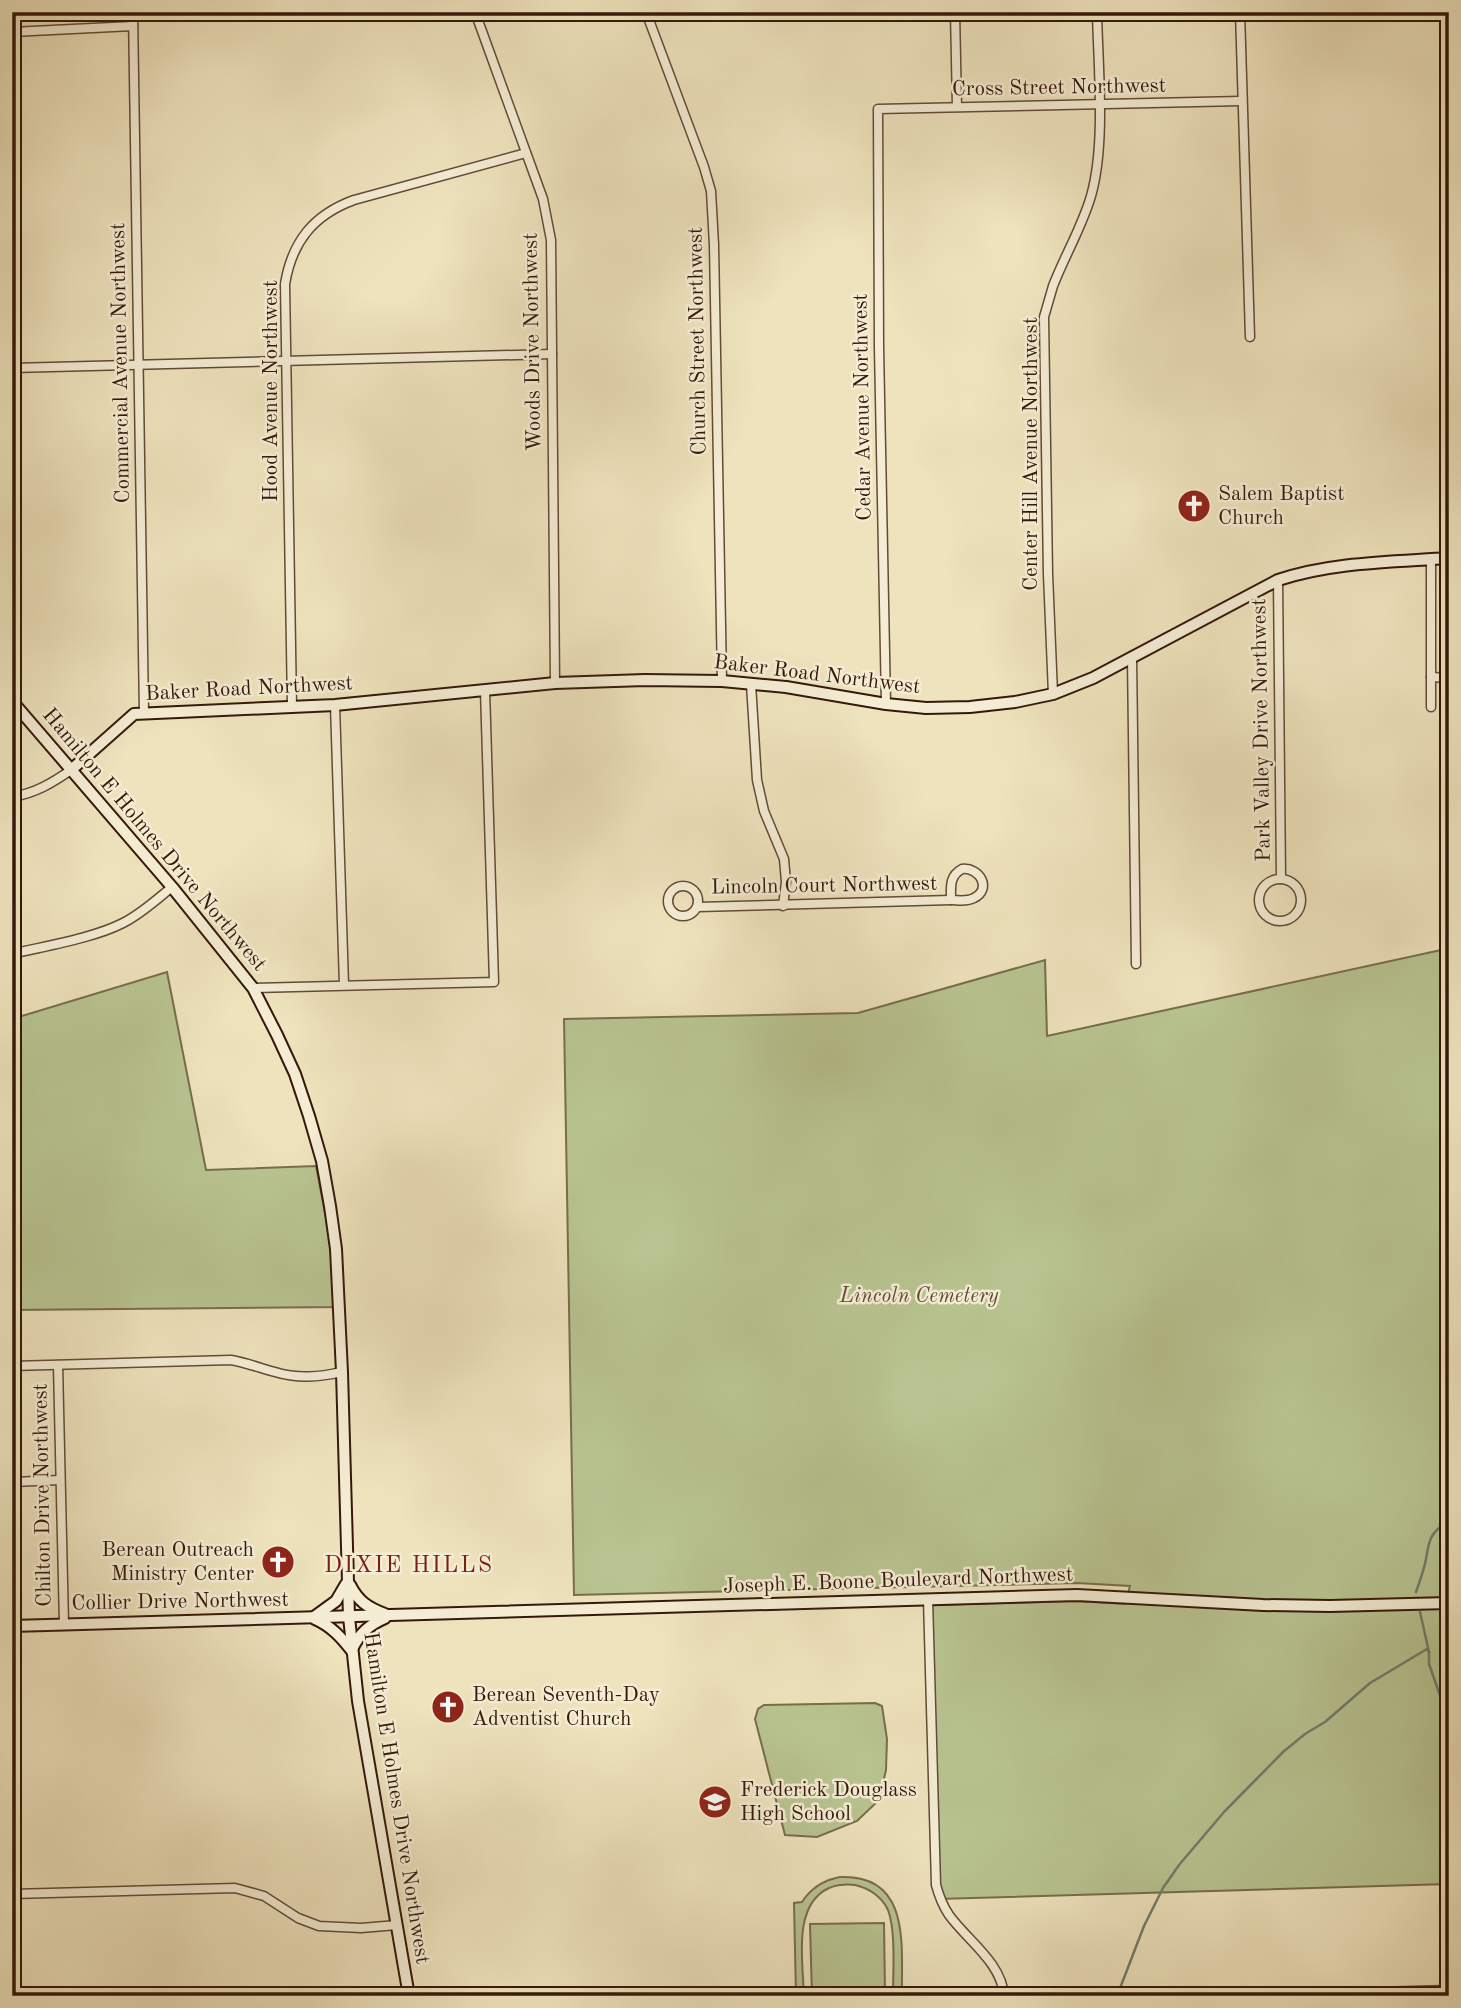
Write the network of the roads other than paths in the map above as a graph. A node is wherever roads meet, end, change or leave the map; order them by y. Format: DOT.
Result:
graph roads {
  1 [pos="133,12"];
  2 [pos="475,12"];
  3 [pos="646,12"];
  4 [pos="955,12"];
  5 [pos="1097,12"];
  6 [pos="1240,12"];
  7 [pos="133,26"];
  8 [pos="12,32"];
  9 [pos="1241,101"];
  10 [pos="1099,104"];
  11 [pos="957,107"];
  12 [pos="878,109"];
  13 [pos="526,153"];
  14 [pos="1250,337"];
  15 [pos="552,354"];
  16 [pos="286,361"];
  17 [pos="139,364"];
  18 [pos="12,368"];
  19 [pos="1449,558"];
  20 [pos="1431,560"];
  21 [pos="1278,580"];
  22 [pos="1132,657"];
  23 [pos="1431,677"];
  24 [pos="1449,678"];
  25 [pos="722,681"];
  26 [pos="555,683"];
  27 [pos="751,684"];
  28 [pos="485,690"];
  29 [pos="1053,694"];
  30 [pos="12,701"];
  31 [pos="886,704"];
  32 [pos="335,705"];
  33 [pos="1431,707"];
  34 [pos="292,708"];
  35 [pos="144,714"];
  36 [pos="71,770"];
  37 [pos="12,797"];
  38 [pos="1281,879"];
  39 [pos="172,887"];
  40 [pos="951,900"];
  41 [pos="698,906"];
  42 [pos="783,906"];
  43 [pos="12,954"];
  44 [pos="1136,964"];
  45 [pos="344,985"];
  46 [pos="253,988"];
  47 [pos="58,1365"];
  48 [pos="12,1366"];
  49 [pos="342,1372"];
  50 [pos="60,1480"];
  51 [pos="12,1482"];
  52 [pos="348,1581"];
  53 [pos="928,1599"];
  54 [pos="1449,1603"];
  55 [pos="391,1616"];
  56 [pos="349,1617"];
  57 [pos="312,1618"];
  58 [pos="64,1625"];
  59 [pos="12,1626"];
  60 [pos="352,1651"];
  61 [pos="12,1894"];
  62 [pos="397,1925"];
  63 [pos="1449,1990"];
  64 [pos="409,1996"];
  65 [pos="1004,1996"];
  66 [pos="1230,1996"];
  1 -- 7 [label="street, Commercial Avenue Northwest"];
  2 -- 13 [label="street, Woods Drive Northwest"];
  3 -- 25 [label="street, Church Street Northwest"];
  4 -- 11 [label="street"];
  5 -- 10 [label="street, Center Hill Avenue Northwest"];
  6 -- 9 [label="street"];
  7 -- 8 [label="street"];
  7 -- 17 [label="street, Commercial Avenue Northwest"];
  9 -- 10 [label="street, Cross Street Northwest"];
  9 -- 14 [label="street"];
  10 -- 11 [label="street, Cross Street Northwest"];
  10 -- 29 [label="street, Center Hill Avenue Northwest"];
  11 -- 12 [label="street, Cross Street Northwest"];
  12 -- 31 [label="street, Cedar Avenue Northwest"];
  13 -- 15 [label="street, Woods Drive Northwest"];
  13 -- 16 [label="street, Hood Avenue Northwest"];
  15 -- 16 [label="street"];
  15 -- 26 [label="street, Woods Drive Northwest"];
  16 -- 17 [label="street"];
  16 -- 34 [label="street, Hood Avenue Northwest"];
  17 -- 18 [label="street"];
  17 -- 35 [label="street, Commercial Avenue Northwest"];
  19 -- 20 [label="main road, Baker Road Northwest"];
  20 -- 21 [label="main road, Baker Road Northwest"];
  20 -- 23 [label="street"];
  21 -- 22 [label="main road, Baker Road Northwest"];
  21 -- 38 [label="street, Park Valley Drive Northwest"];
  22 -- 29 [label="main road, Baker Road Northwest"];
  22 -- 44 [label="street"];
  23 -- 24 [label="street"];
  23 -- 33 [label="street"];
  25 -- 26 [label="main road, Baker Road Northwest"];
  25 -- 27 [label="main road, Baker Road Northwest"];
  26 -- 28 [label="main road, Baker Road Northwest"];
  27 -- 31 [label="main road, Baker Road Northwest"];
  27 -- 42 [label="street"];
  28 -- 32 [label="main road, Baker Road Northwest"];
  28 -- 45 [label="street"];
  29 -- 31 [label="main road, Baker Road Northwest"];
  30 -- 36 [label="main road, Hamilton E Holmes Drive Northwest"];
  32 -- 34 [label="main road, Baker Road Northwest"];
  32 -- 45 [label="street"];
  34 -- 35 [label="main road, Baker Road Northwest"];
  35 -- 36 [label="main road, Baker Road Northwest"];
  36 -- 37 [label="street, Baker Road Northwest"];
  36 -- 39 [label="main road, Hamilton E Holmes Drive Northwest"];
  38 -- 38 [label="street"];
  39 -- 43 [label="street"];
  39 -- 46 [label="main road, Hamilton E Holmes Drive Northwest"];
  40 -- 40 [label="street"];
  40 -- 42 [label="street, Lincoln Court Northwest"];
  41 -- 42 [label="street, Lincoln Court Northwest"];
  45 -- 46 [label="street"];
  46 -- 49 [label="main road, Hamilton E Holmes Drive Northwest"];
  47 -- 48 [label="street"];
  47 -- 49 [label="street"];
  47 -- 50 [label="street, Chilton Drive Northwest"];
  49 -- 52 [label="main road, Hamilton E Holmes Drive Northwest"];
  50 -- 51 [label="street"];
  50 -- 58 [label="street, Chilton Drive Northwest"];
  52 -- 55 [label="main road"];
  52 -- 56 [label="main road, Hamilton E Holmes Drive Northwest"];
  52 -- 57 [label="main road"];
  53 -- 54 [label="main road, Joseph E. Boone Boulevard Northwest"];
  53 -- 55 [label="main road, Joseph E. Boone Boulevard Northwest"];
  53 -- 65 [label="street"];
  55 -- 56 [label="main road, Joseph E. Boone Boulevard Northwest"];
  55 -- 60 [label="main road"];
  56 -- 57 [label="main road, Collier Drive Northwest"];
  56 -- 60 [label="main road, Hamilton E Holmes Drive Northwest"];
  57 -- 58 [label="main road, Collier Drive Northwest"];
  57 -- 60 [label="main road"];
  58 -- 59 [label="main road, Collier Drive Northwest"];
  60 -- 62 [label="main road, Hamilton E Holmes Drive Northwest"];
  61 -- 62 [label="street"];
  62 -- 64 [label="main road, Hamilton E Holmes Drive Northwest"];
  63 -- 66 [label="street"];
}
